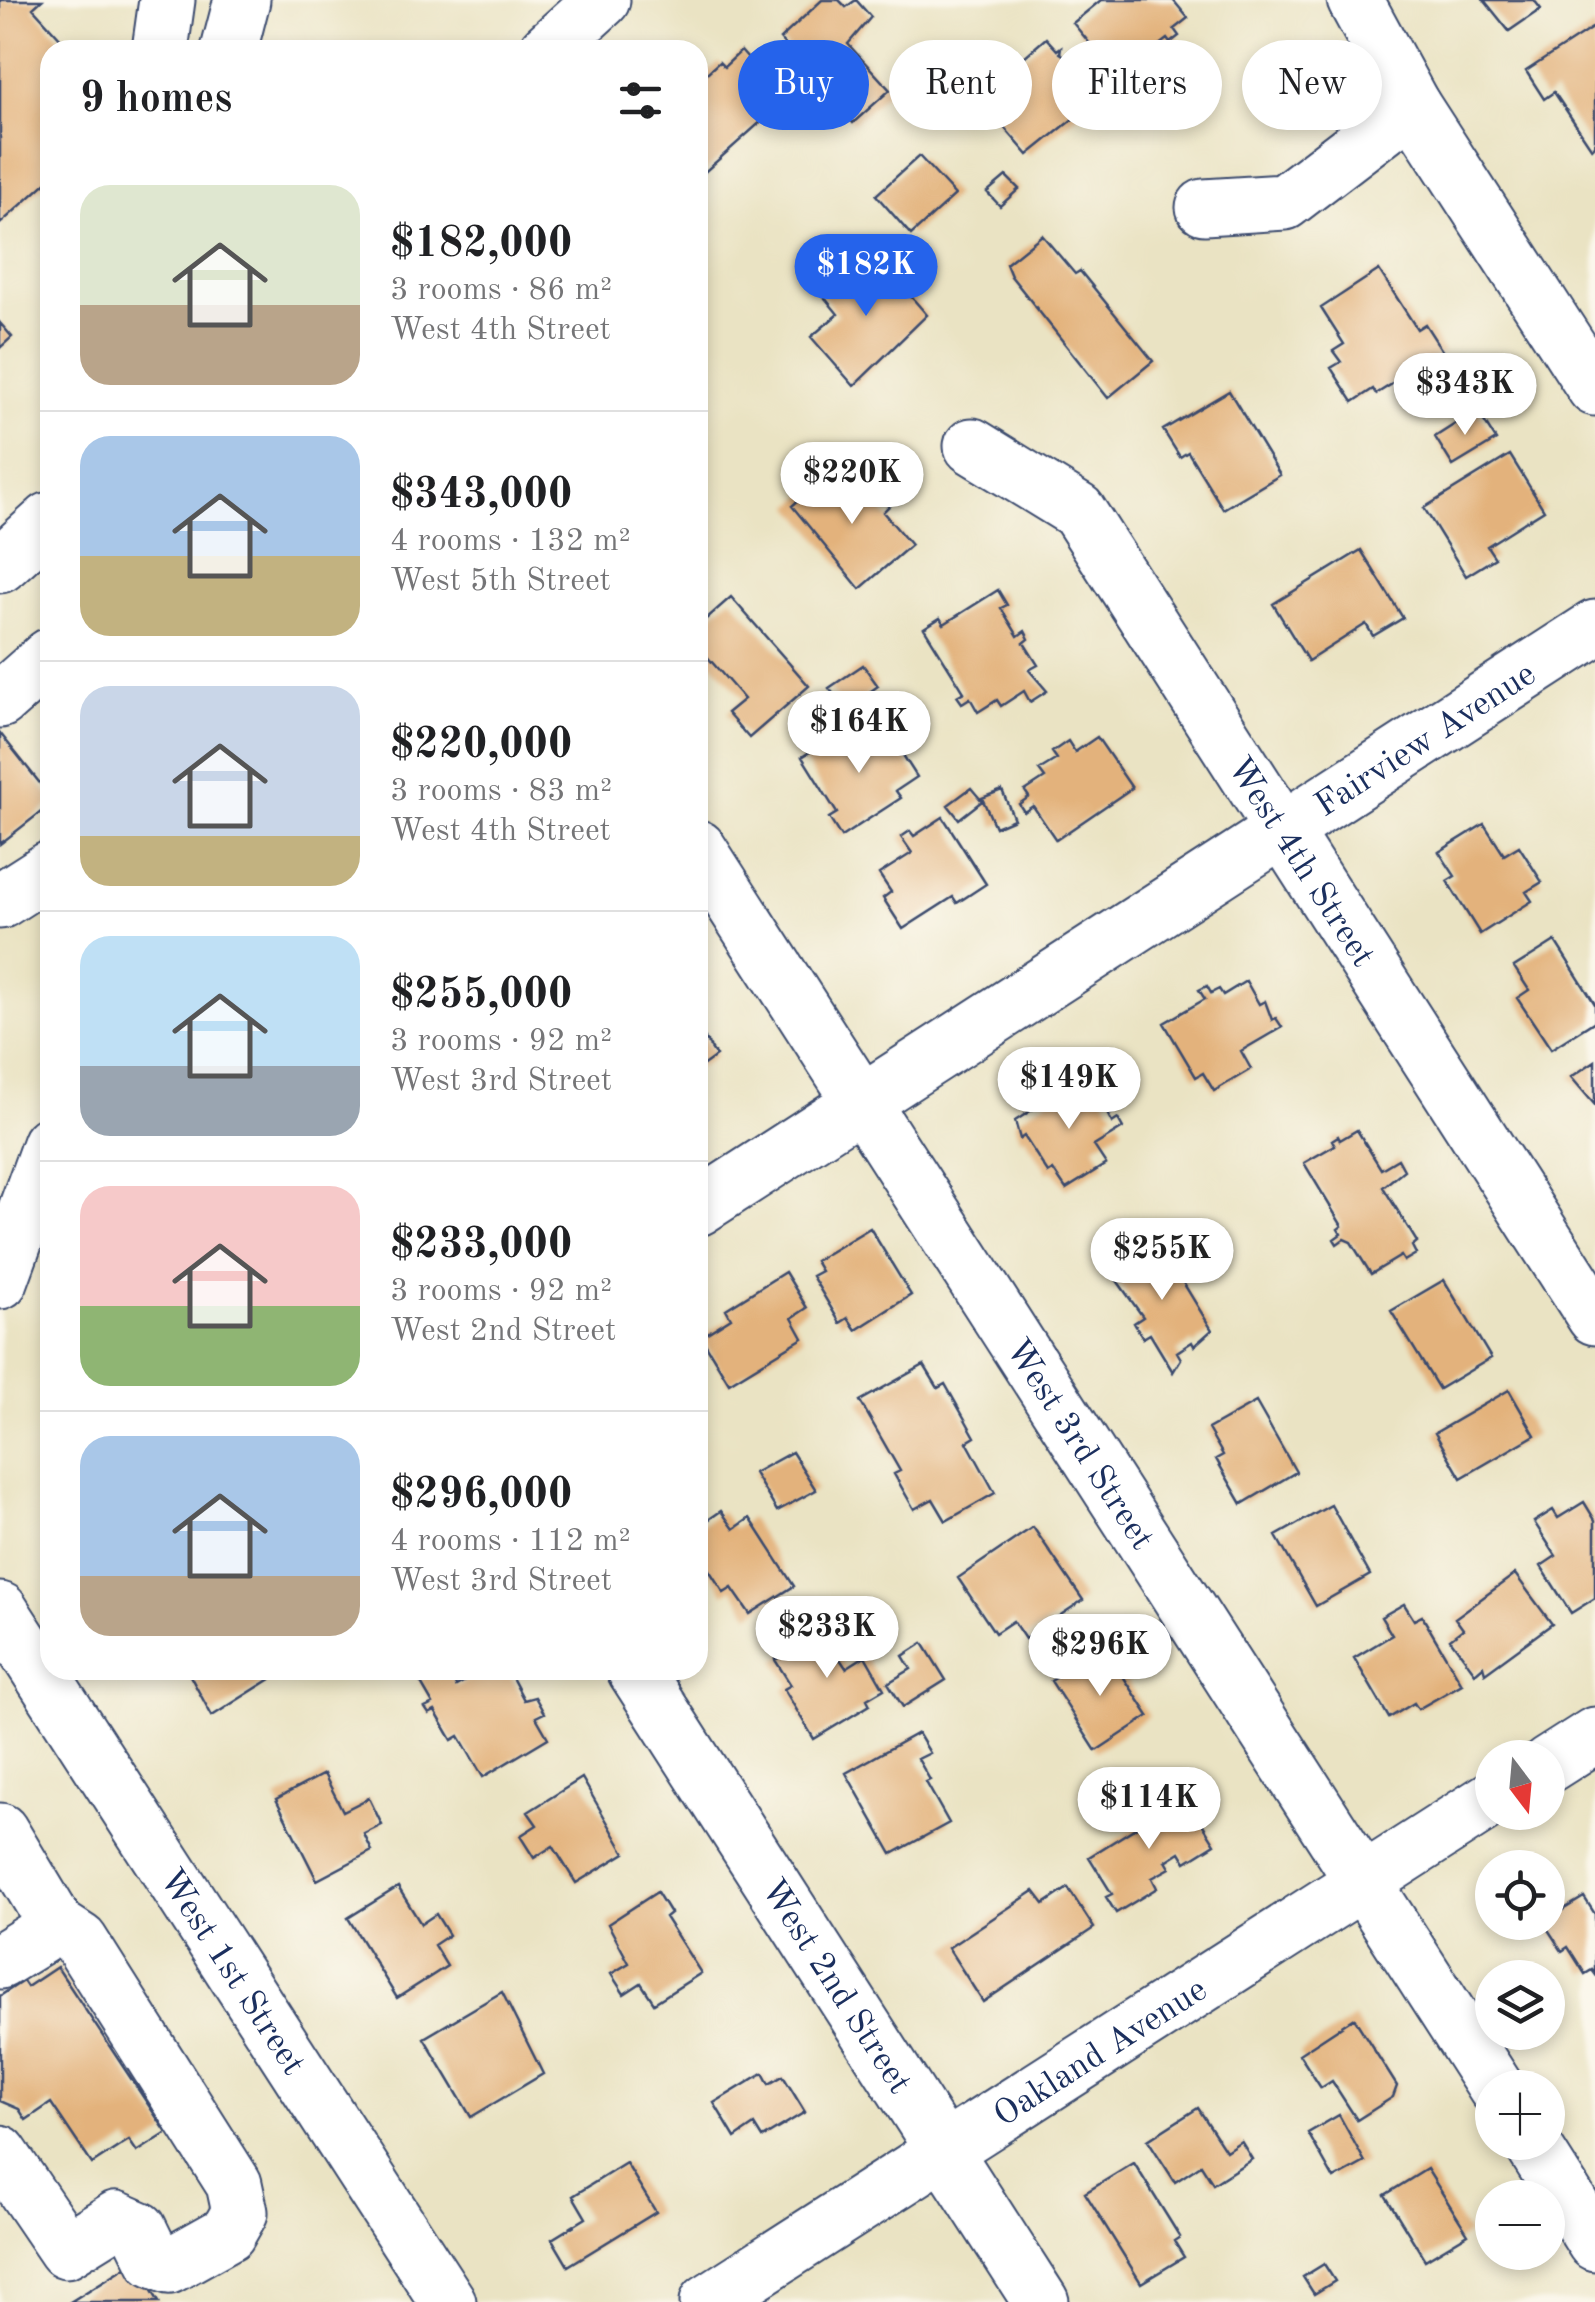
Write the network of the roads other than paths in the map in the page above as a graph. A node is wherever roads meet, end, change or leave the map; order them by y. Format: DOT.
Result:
graph roads {
  1 [pos="168,0"];
  2 [pos="242,0"];
  3 [pos="602,0"];
  4 [pos="1355,0"];
  5 [pos="162,40"];
  6 [pos="232,40"];
  7 [pos="558,40"];
  8 [pos="1412,105"];
  9 [pos="1204,207"];
  10 [pos="1595,388"];
  11 [pos="972,446"];
  12 [pos="40,529"];
  13 [pos="0,566"];
  14 [pos="1595,628"];
  15 [pos="40,665"];
  16 [pos="0,700"];
  17 [pos="1281,832"];
  18 [pos="708,864"];
  19 [pos="40,875"];
  20 [pos="0,901"];
  21 [pos="860,1104"];
  22 [pos="40,1171"];
  23 [pos="708,1202"];
  24 [pos="0,1281"];
  25 [pos="1595,1317"];
  26 [pos="17,1629"];
  27 [pos="40,1665"];
  28 [pos="50,1680"];
  29 [pos="640,1680"];
  30 [pos="1595,1735"];
  31 [pos="1565,1754"];
  32 [pos="1475,1810"];
  33 [pos="0,1831"];
  34 [pos="1363,1880"];
  35 [pos="57,1926"];
  36 [pos="0,1961"];
  37 [pos="1484,2070"];
  38 [pos="944,2150"];
  39 [pos="0,2153"];
  40 [pos="1543,2160"];
  41 [pos="1595,2242"];
  42 [pos="448,2302"];
  43 [pos="708,2302"];
  44 [pos="1040,2302"];
  1 -- 5 [label="street"];
  2 -- 6 [label="street"];
  3 -- 7 [label="street"];
  4 -- 8 [label="street"];
  8 -- 9 [label="street"];
  8 -- 10 [label="street"];
  11 -- 17 [label="street, West 4th Street"];
  12 -- 13 [label="street"];
  14 -- 17 [label="street, Fairview Avenue"];
  15 -- 16 [label="street"];
  17 -- 21 [label="street, Fairview Avenue"];
  17 -- 25 [label="street, West 4th Street"];
  18 -- 21 [label="street, West 3rd Street"];
  19 -- 20 [label="street"];
  21 -- 23 [label="street, Fairview Avenue"];
  21 -- 34 [label="street, West 3rd Street"];
  22 -- 24 [label="street"];
  26 -- 27 [label="street, West 1st Street"];
  28 -- 42 [label="street, West 1st Street"];
  29 -- 38 [label="street, West 2nd Street"];
  30 -- 31 [label="street"];
  32 -- 34 [label="street, Oakland Avenue"];
  33 -- 35 [label="street"];
  34 -- 37 [label="street, West 3rd Street"];
  34 -- 38 [label="street, Oakland Avenue"];
  35 -- 36 [label="street"];
  35 -- 39 [label="street"];
  38 -- 43 [label="street, Oakland Avenue"];
  38 -- 44 [label="street, West 2nd Street"];
  40 -- 41 [label="street"];
}
